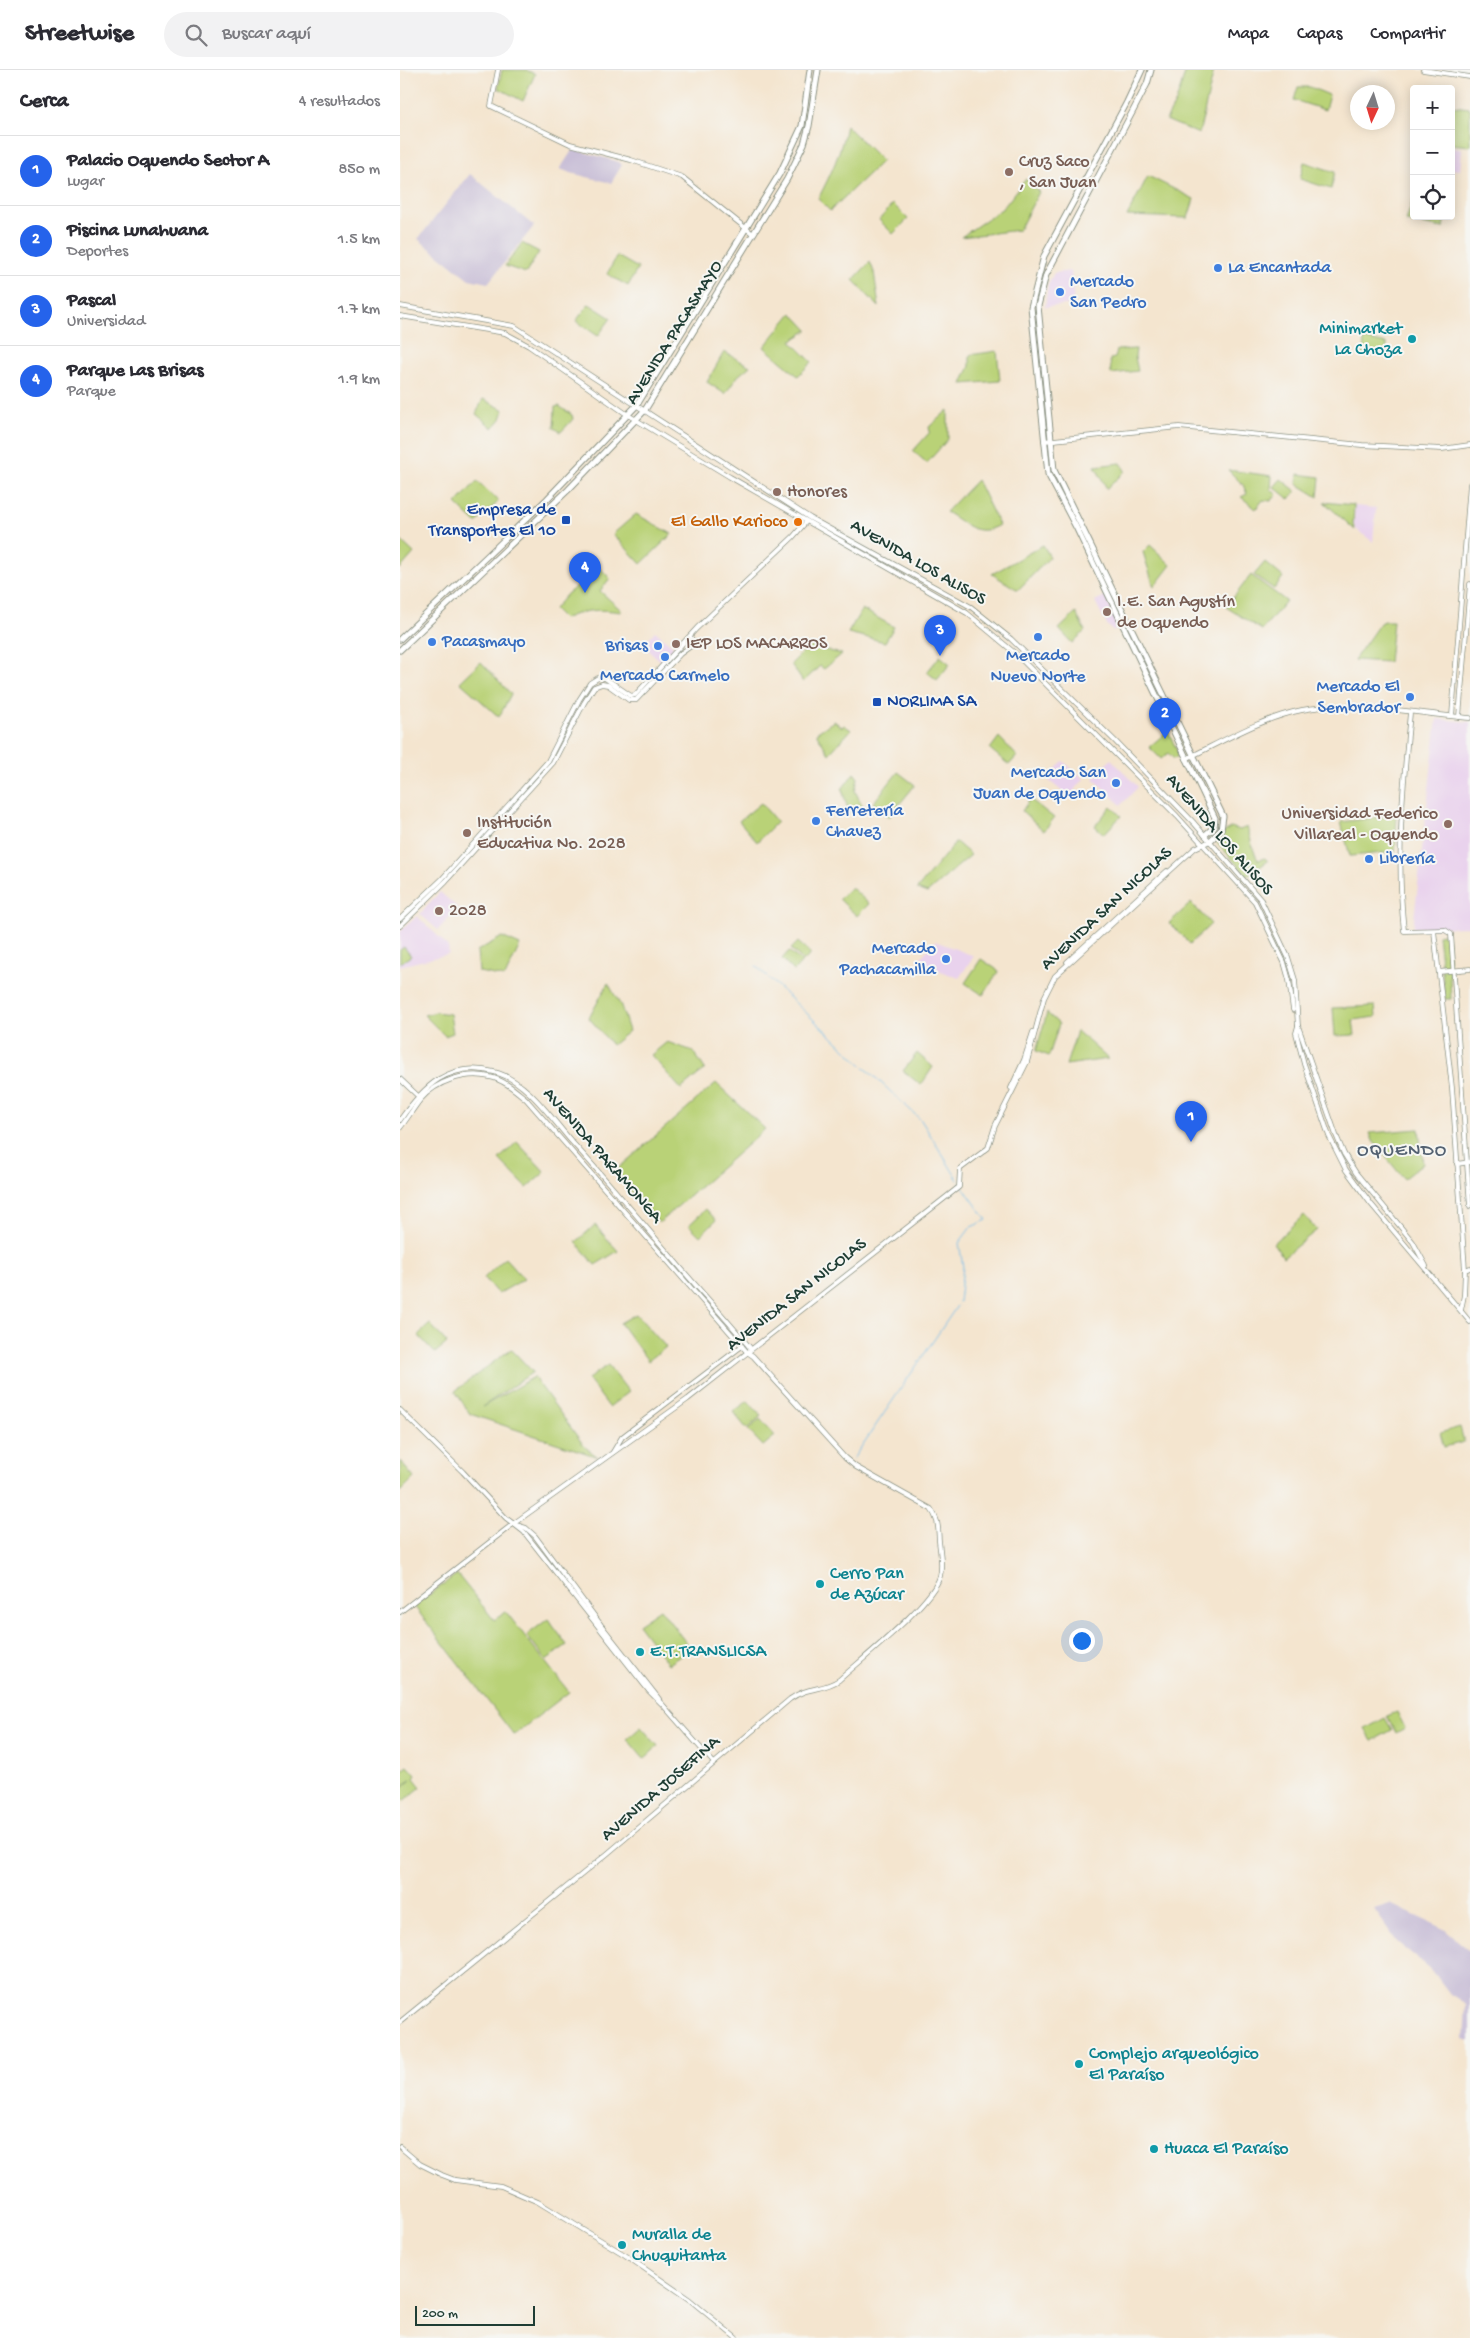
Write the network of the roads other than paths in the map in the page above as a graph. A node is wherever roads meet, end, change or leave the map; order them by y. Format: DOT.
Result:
graph roads {
  1 [pos="498,70"];
  2 [pos="810,70"];
  3 [pos="1142,70"];
  4 [pos="1151,70"];
  5 [pos="1423,70"];
  6 [pos="818,71"];
  7 [pos="1470,77"];
  8 [pos="746,228"];
  9 [pos="753,234"];
  10 [pos="400,306"];
  11 [pos="400,316"];
  12 [pos="637,405"];
  13 [pos="645,410"];
  14 [pos="628,415"];
  15 [pos="636,420"];
  16 [pos="1044,441"];
  17 [pos="1051,441"];
  18 [pos="1470,445"];
  19 [pos="1470,484"];
  20 [pos="806,522"];
  21 [pos="1470,584"];
  22 [pos="690,637"];
  23 [pos="400,639"];
  24 [pos="400,650"];
  25 [pos="1410,713"];
  26 [pos="1452,716"];
  27 [pos="1459,717"];
  28 [pos="1470,718"];
  29 [pos="1193,756"];
  30 [pos="1186,759"];
  31 [pos="1194,834"];
  32 [pos="1205,835"];
  33 [pos="1200,840"];
  34 [pos="1210,841"];
  35 [pos="1205,846"];
  36 [pos="1195,847"];
  37 [pos="400,919"];
  38 [pos="400,926"];
  39 [pos="1434,931"];
  40 [pos="1470,969"];
  41 [pos="1454,970"];
  42 [pos="1439,972"];
  43 [pos="1292,1010"];
  44 [pos="1298,1026"];
  45 [pos="400,1079"];
  46 [pos="419,1097"];
  47 [pos="400,1120"];
  48 [pos="400,1128"];
  49 [pos="1468,1162"];
  50 [pos="1457,1164"];
  51 [pos="1470,1206"];
  52 [pos="1468,1269"];
  53 [pos="1430,1275"];
  54 [pos="1461,1310"];
  55 [pos="1470,1322"];
  56 [pos="744,1344"];
  57 [pos="749,1350"];
  58 [pos="400,1410"];
  59 [pos="612,1454"];
  60 [pos="514,1524"];
  61 [pos="937,1582"];
  62 [pos="400,1612"];
  63 [pos="713,1762"];
  64 [pos="400,2022"];
  65 [pos="400,2147"];
  66 [pos="736,2338"];
  1 -- 8 [label="street"];
  2 -- 6 [label="main road"];
  2 -- 8 [label="main road, AVENIDA PACASMAYO"];
  3 -- 16 [label="main road"];
  4 -- 17 [label="main road"];
  5 -- 7 [label="street"];
  6 -- 9 [label="main road, AVENIDA PACASMAYO"];
  8 -- 9 [label="street"];
  8 -- 12 [label="main road, AVENIDA PACASMAYO"];
  9 -- 13 [label="main road, AVENIDA PACASMAYO"];
  10 -- 12 [label="street, AVENIDA LOS ALISOS"];
  11 -- 14 [label="street, AVENIDA LOS ALISOS"];
  12 -- 13 [label="street, AVENIDA LOS ALISOS"];
  12 -- 14 [label="main road, AVENIDA PACASMAYO"];
  13 -- 15 [label="main road, AVENIDA PACASMAYO"];
  13 -- 32 [label="street, AVENIDA LOS ALISOS"];
  14 -- 15 [label="street, AVENIDA LOS ALISOS"];
  14 -- 23 [label="main road, AVENIDA PACASMAYO"];
  15 -- 20 [label="street, AVENIDA LOS ALISOS"];
  15 -- 24 [label="main road, AVENIDA PACASMAYO"];
  16 -- 17 [label="street"];
  16 -- 30 [label="main road"];
  17 -- 18 [label="street"];
  17 -- 29 [label="main road"];
  19 -- 26 [label="street"];
  20 -- 22 [label="street"];
  20 -- 31 [label="street, AVENIDA LOS ALISOS"];
  21 -- 27 [label="street"];
  22 -- 37 [label="street"];
  22 -- 38 [label="street"];
  25 -- 26 [label="street"];
  25 -- 29 [label="street"];
  25 -- 39 [label="street"];
  26 -- 27 [label="street"];
  27 -- 28 [label="street"];
  29 -- 30 [label="street"];
  29 -- 34 [label="main road"];
  30 -- 32 [label="main road"];
  31 -- 33 [label="street, AVENIDA LOS ALISOS"];
  31 -- 36 [label="street"];
  32 -- 33 [label="street, AVENIDA SAN NICOLAS"];
  32 -- 34 [label="street, AVENIDA LOS ALISOS"];
  33 -- 35 [label="street, AVENIDA LOS ALISOS"];
  33 -- 36 [label="street, AVENIDA SAN NICOLAS"];
  34 -- 35 [label="street, AVENIDA SAN NICOLAS"];
  34 -- 44 [label="street, AVENIDA LOS ALISOS"];
  35 -- 36 [label="street, AVENIDA SAN NICOLAS"];
  35 -- 43 [label="street, AVENIDA LOS ALISOS"];
  36 -- 57 [label="street, AVENIDA SAN NICOLAS"];
  39 -- 41 [label="street"];
  39 -- 42 [label="street"];
  40 -- 41 [label="street"];
  41 -- 42 [label="street"];
  41 -- 49 [label="street"];
  42 -- 50 [label="street"];
  44 -- 53 [label="street, AVENIDA LOS ALISOS"];
  44 -- 53 [label="street, AVENIDA LOS ALISOS"];
  45 -- 46 [label="street"];
  46 -- 47 [label="street, AVENIDA PARAMONGA"];
  46 -- 48 [label="street, AVENIDA PARAMONGA"];
  46 -- 56 [label="street, AVENIDA PARAMONGA"];
  49 -- 50 [label="street"];
  49 -- 51 [label="street"];
  50 -- 52 [label="street"];
  52 -- 54 [label="street"];
  53 -- 54 [label="street, AVENIDA LOS ALISOS"];
  54 -- 55 [label="street, AVENIDA LOS ALISOS"];
  56 -- 57 [label="street, AVENIDA PARAMONGA"];
  56 -- 59 [label="street, AVENIDA SAN NICOLAS"];
  57 -- 59 [label="street, AVENIDA SAN NICOLAS"];
  57 -- 61 [label="street, AVENIDA PARAMONGA"];
  58 -- 60 [label="street"];
  59 -- 60 [label="street, AVENIDA SAN NICOLAS"];
  60 -- 62 [label="street, AVENIDA SAN NICOLAS"];
  60 -- 63 [label="street"];
  61 -- 63 [label="street, AVENIDA JOSEFINA"];
  63 -- 64 [label="street, AVENIDA JOSEFINA"];
  65 -- 66 [label="street"];
}
